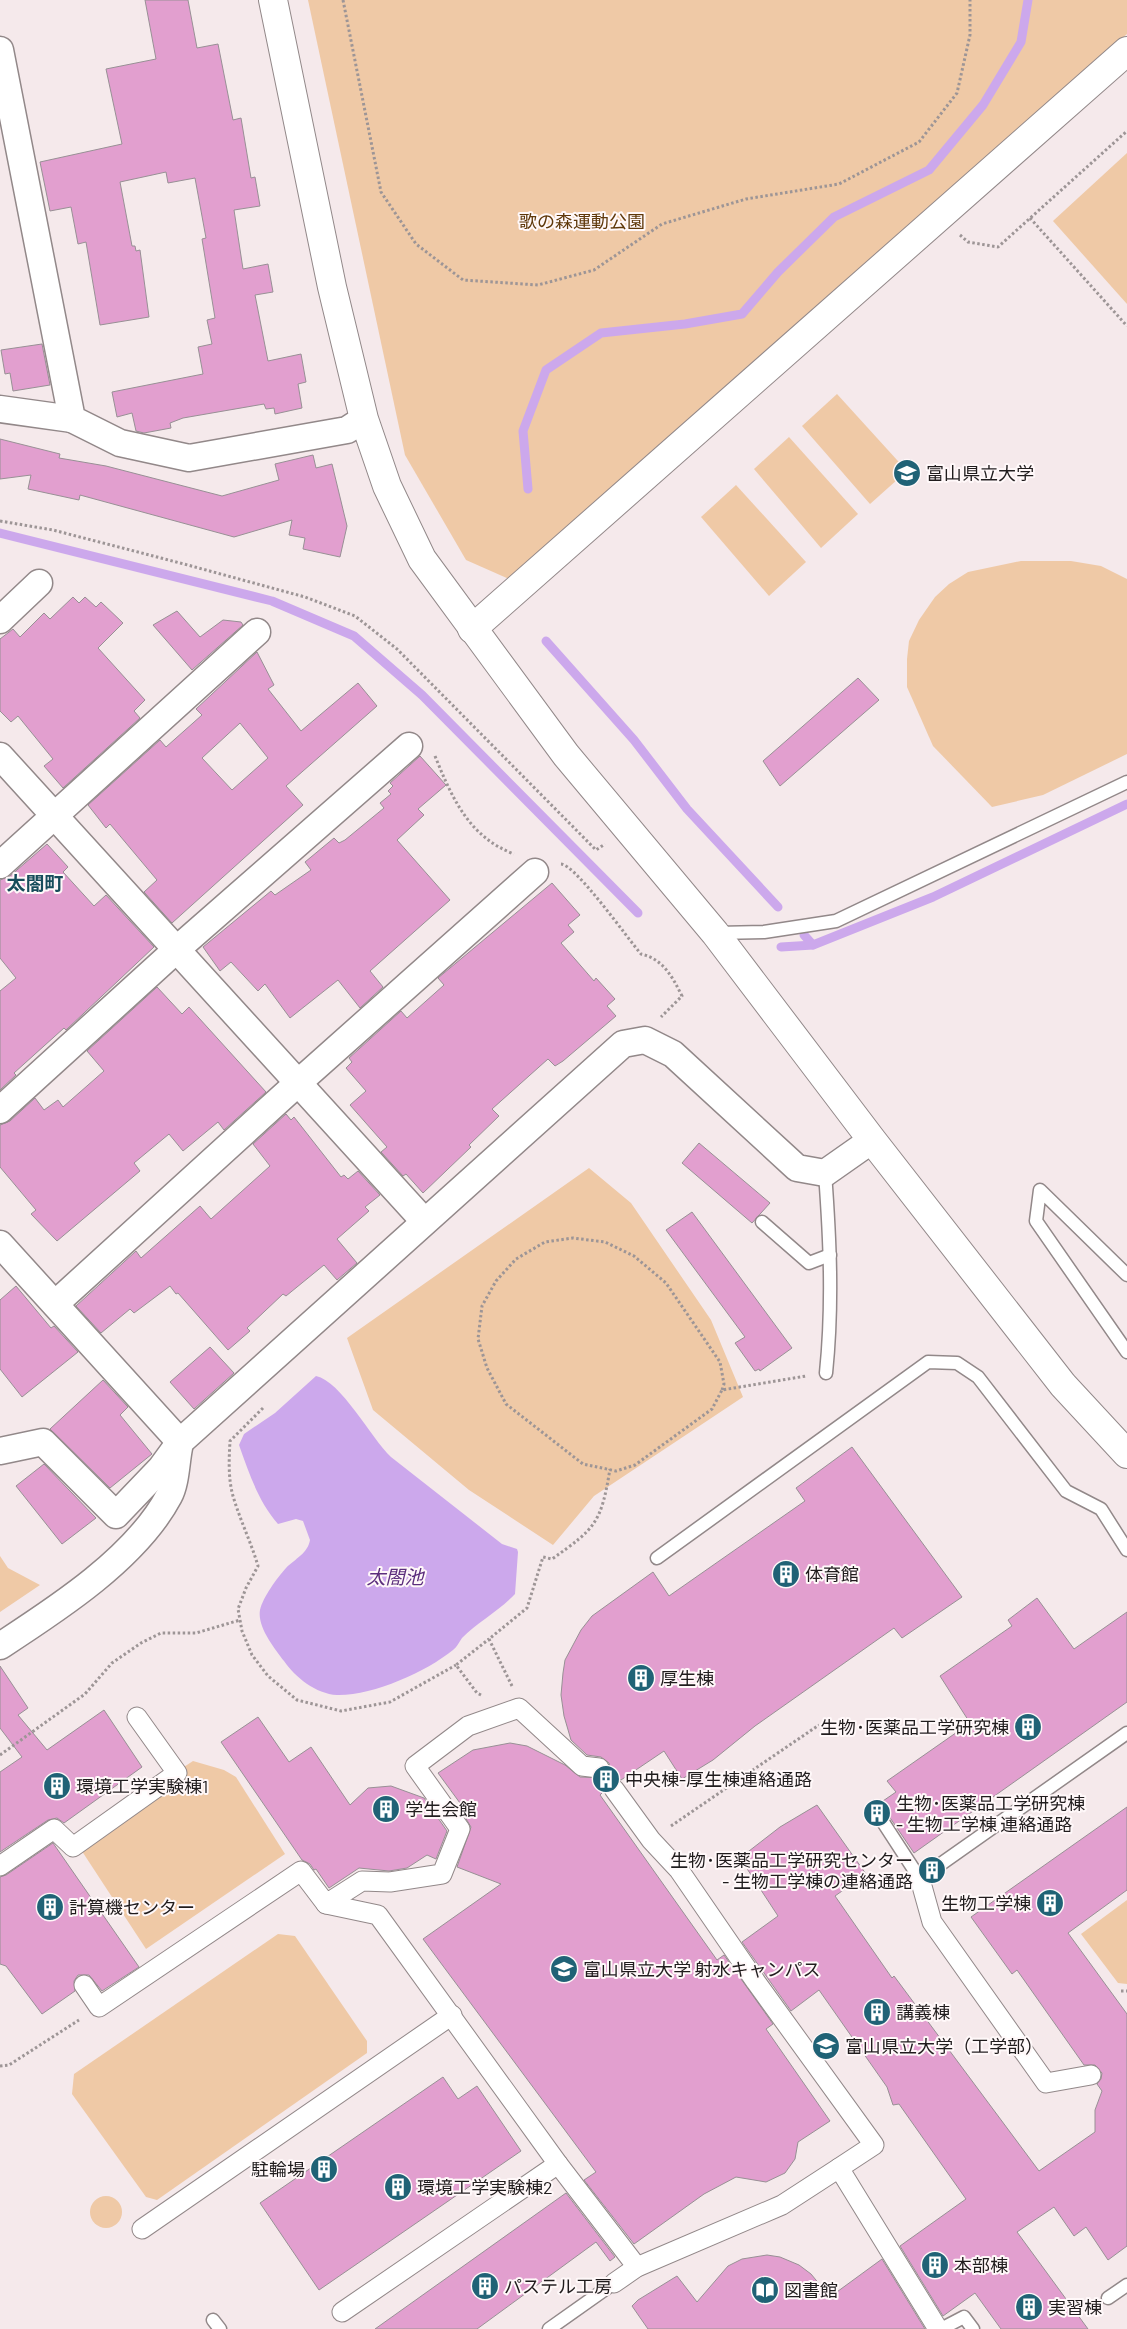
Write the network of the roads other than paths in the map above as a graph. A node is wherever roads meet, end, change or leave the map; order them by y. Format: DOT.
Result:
graph roads {
  1 [pos="273,0"];
  2 [pos="0,50"];
  3 [pos="1127,51"];
  4 [pos="0,409"];
  5 [pos="72,419"];
  6 [pos="364,419"];
  7 [pos="39,583"];
  8 [pos="0,620"];
  9 [pos="472,629"];
  10 [pos="257,632"];
  11 [pos="409,746"];
  12 [pos="0,756"];
  13 [pos="1127,782"];
  14 [pos="54,816"];
  15 [pos="0,865"];
  16 [pos="535,872"];
  17 [pos="715,933"];
  18 [pos="176,950"];
  19 [pos="299,1082"];
  20 [pos="0,1110"];
  21 [pos="872,1140"];
  22 [pos="825,1173"];
  23 [pos="424,1221"];
  24 [pos="762,1222"];
  25 [pos="0,1244"];
  26 [pos="830,1255"];
  27 [pos="1127,1275"];
  28 [pos="55,1304"];
  29 [pos="1127,1352"];
  30 [pos="826,1373"];
  31 [pos="180,1442"];
  32 [pos="0,1451"];
  33 [pos="1127,1454"];
  34 [pos="1127,1550"];
  35 [pos="657,1558"];
  36 [pos="0,1646"];
  37 [pos="137,1717"];
  38 [pos="1127,1733"];
  39 [pos="599,1768"];
  40 [pos="614,1789"];
  41 [pos="881,1819"];
  42 [pos="0,1866"];
  43 [pos="928,1873"];
  44 [pos="326,1904"];
  45 [pos="84,1985"];
  46 [pos="452,2015"];
  47 [pos="1091,2075"];
  48 [pos="558,2164"];
  49 [pos="839,2168"];
  50 [pos="142,2228"];
  51 [pos="637,2267"];
  52 [pos="614,2283"];
  53 [pos="1127,2285"];
  54 [pos="1108,2298"];
  55 [pos="342,2312"];
  56 [pos="549,2329"];
  57 [pos="940,2329"];
  58 [pos="973,2329"];
  1 -- 6 [label="street"];
  2 -- 5 [label="street"];
  3 -- 9 [label="street"];
  4 -- 5 [label="street"];
  5 -- 6 [label="street"];
  6 -- 9 [label="street"];
  7 -- 8 [label="street"];
  9 -- 17 [label="street"];
  10 -- 14 [label="street"];
  11 -- 18 [label="street"];
  12 -- 14 [label="street"];
  13 -- 17 [label="lane"];
  14 -- 15 [label="street"];
  14 -- 18 [label="street"];
  16 -- 19 [label="street"];
  17 -- 21 [label="street"];
  18 -- 19 [label="street"];
  18 -- 20 [label="street"];
  19 -- 23 [label="street"];
  19 -- 28 [label="street"];
  21 -- 22 [label="street"];
  21 -- 33 [label="street"];
  22 -- 23 [label="street"];
  22 -- 26 [label="lane"];
  23 -- 31 [label="street"];
  24 -- 26 [label="lane"];
  25 -- 28 [label="street"];
  26 -- 30 [label="lane"];
  27 -- 29 [label="lane"];
  28 -- 31 [label="street"];
  31 -- 32 [label="street"];
  31 -- 36 [label="street"];
  34 -- 35 [label="lane"];
  37 -- 42 [label="street"];
  38 -- 43 [label="lane"];
  39 -- 44 [label="street"];
  40 -- 49 [label="street"];
  41 -- 43 [label="lane"];
  43 -- 47 [label="street"];
  44 -- 45 [label="street"];
  44 -- 46 [label="street"];
  46 -- 48 [label="street"];
  46 -- 50 [label="street"];
  48 -- 51 [label="street"];
  48 -- 55 [label="street"];
  49 -- 51 [label="street"];
  49 -- 57 [label="street"];
  51 -- 52 [label="street"];
  52 -- 56 [label="lane"];
  53 -- 54 [label="lane"];
  57 -- 58 [label="lane"];
}
